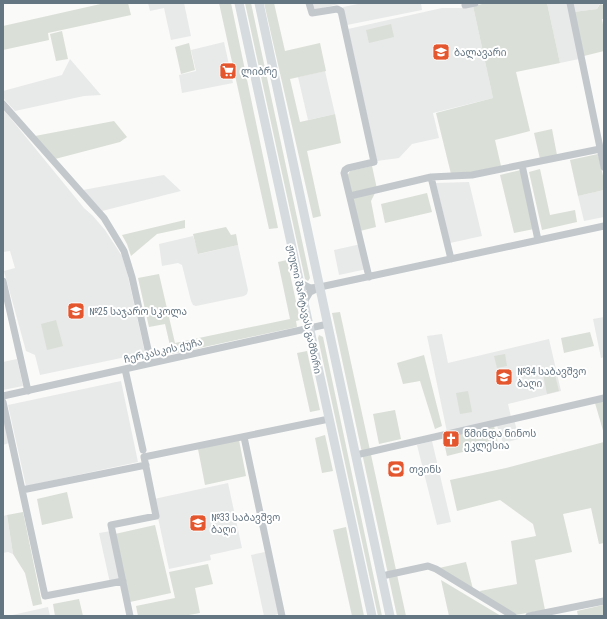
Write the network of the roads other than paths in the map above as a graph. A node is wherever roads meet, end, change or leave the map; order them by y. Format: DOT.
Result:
graph roads {
  1 [pos="239,3"];
  2 [pos="259,3"];
  3 [pos="309,3"];
  4 [pos="475,3"];
  5 [pos="570,3"];
  6 [pos="465,5"];
  7 [pos="3,104"];
  8 [pos="600,149"];
  9 [pos="522,165"];
  10 [pos="604,167"];
  11 [pos="431,177"];
  12 [pos="350,196"];
  13 [pos="603,228"];
  14 [pos="538,240"];
  15 [pos="451,259"];
  16 [pos="369,277"];
  17 [pos="3,281"];
  18 [pos="300,283"];
  19 [pos="320,287"];
  20 [pos="304,302"];
  21 [pos="328,324"];
  22 [pos="309,328"];
  23 [pos="151,363"];
  24 [pos="125,369"];
  25 [pos="28,391"];
  26 [pos="3,396"];
  27 [pos="604,398"];
  28 [pos="3,402"];
  29 [pos="329,419"];
  30 [pos="244,437"];
  31 [pos="143,450"];
  32 [pos="356,455"];
  33 [pos="146,465"];
  34 [pos="22,490"];
  35 [pos="382,576"];
  36 [pos="123,581"];
  37 [pos="604,601"];
  38 [pos="130,616"];
  39 [pos="282,616"];
  40 [pos="372,616"];
  41 [pos="390,616"];
  42 [pos="513,616"];
  43 [pos="529,616"];
  1 -- 18 [label="main road, ჟიული შარტავას გამზირი"];
  2 -- 19 [label="main road, ჟიული შარტავას გამზირი"];
  3 -- 12 [label="street"];
  4 -- 6 [label="street"];
  5 -- 8 [label="street"];
  7 -- 23 [label="street"];
  8 -- 9 [label="street"];
  8 -- 10 [label="street"];
  9 -- 11 [label="street"];
  9 -- 14 [label="street"];
  11 -- 12 [label="street"];
  11 -- 15 [label="street"];
  12 -- 16 [label="street"];
  13 -- 14 [label="street"];
  14 -- 15 [label="street"];
  15 -- 16 [label="street"];
  16 -- 19 [label="street"];
  17 -- 25 [label="street"];
  18 -- 19 [label="street"];
  18 -- 20 [label="main road, ჟიული შარტავას გამზირი"];
  19 -- 20 [label="street"];
  19 -- 21 [label="main road, ჟიული შარტავას გამზირი"];
  20 -- 22 [label="main road, ჟიული შარტავას გამზირი"];
  21 -- 22 [label="street, ჩერკასკის ქუჩა"];
  21 -- 32 [label="main road, ჟიული შარტავას გამზირი"];
  22 -- 23 [label="street, ჩერკასკის ქუჩა"];
  22 -- 29 [label="main road, ჟიული შარტავას გამზირი"];
  23 -- 24 [label="street, ჩერკასკის ქუჩა"];
  24 -- 25 [label="street, ჩერკასკის ქუჩა"];
  24 -- 31 [label="street"];
  25 -- 26 [label="street, ჩერკასკის ქუჩა"];
  27 -- 32 [label="street"];
  28 -- 34 [label="street"];
  29 -- 30 [label="street"];
  29 -- 40 [label="main road, ჟიული შარტავას გამზირი"];
  30 -- 33 [label="street"];
  30 -- 39 [label="street"];
  32 -- 35 [label="main road, ჟიული შარტავას გამზირი"];
  33 -- 34 [label="street"];
  33 -- 36 [label="street"];
  34 -- 36 [label="street"];
  35 -- 41 [label="main road, ჟიული შარტავას გამზირი"];
  35 -- 42 [label="street"];
  36 -- 38 [label="street"];
  37 -- 43 [label="street"];
}
